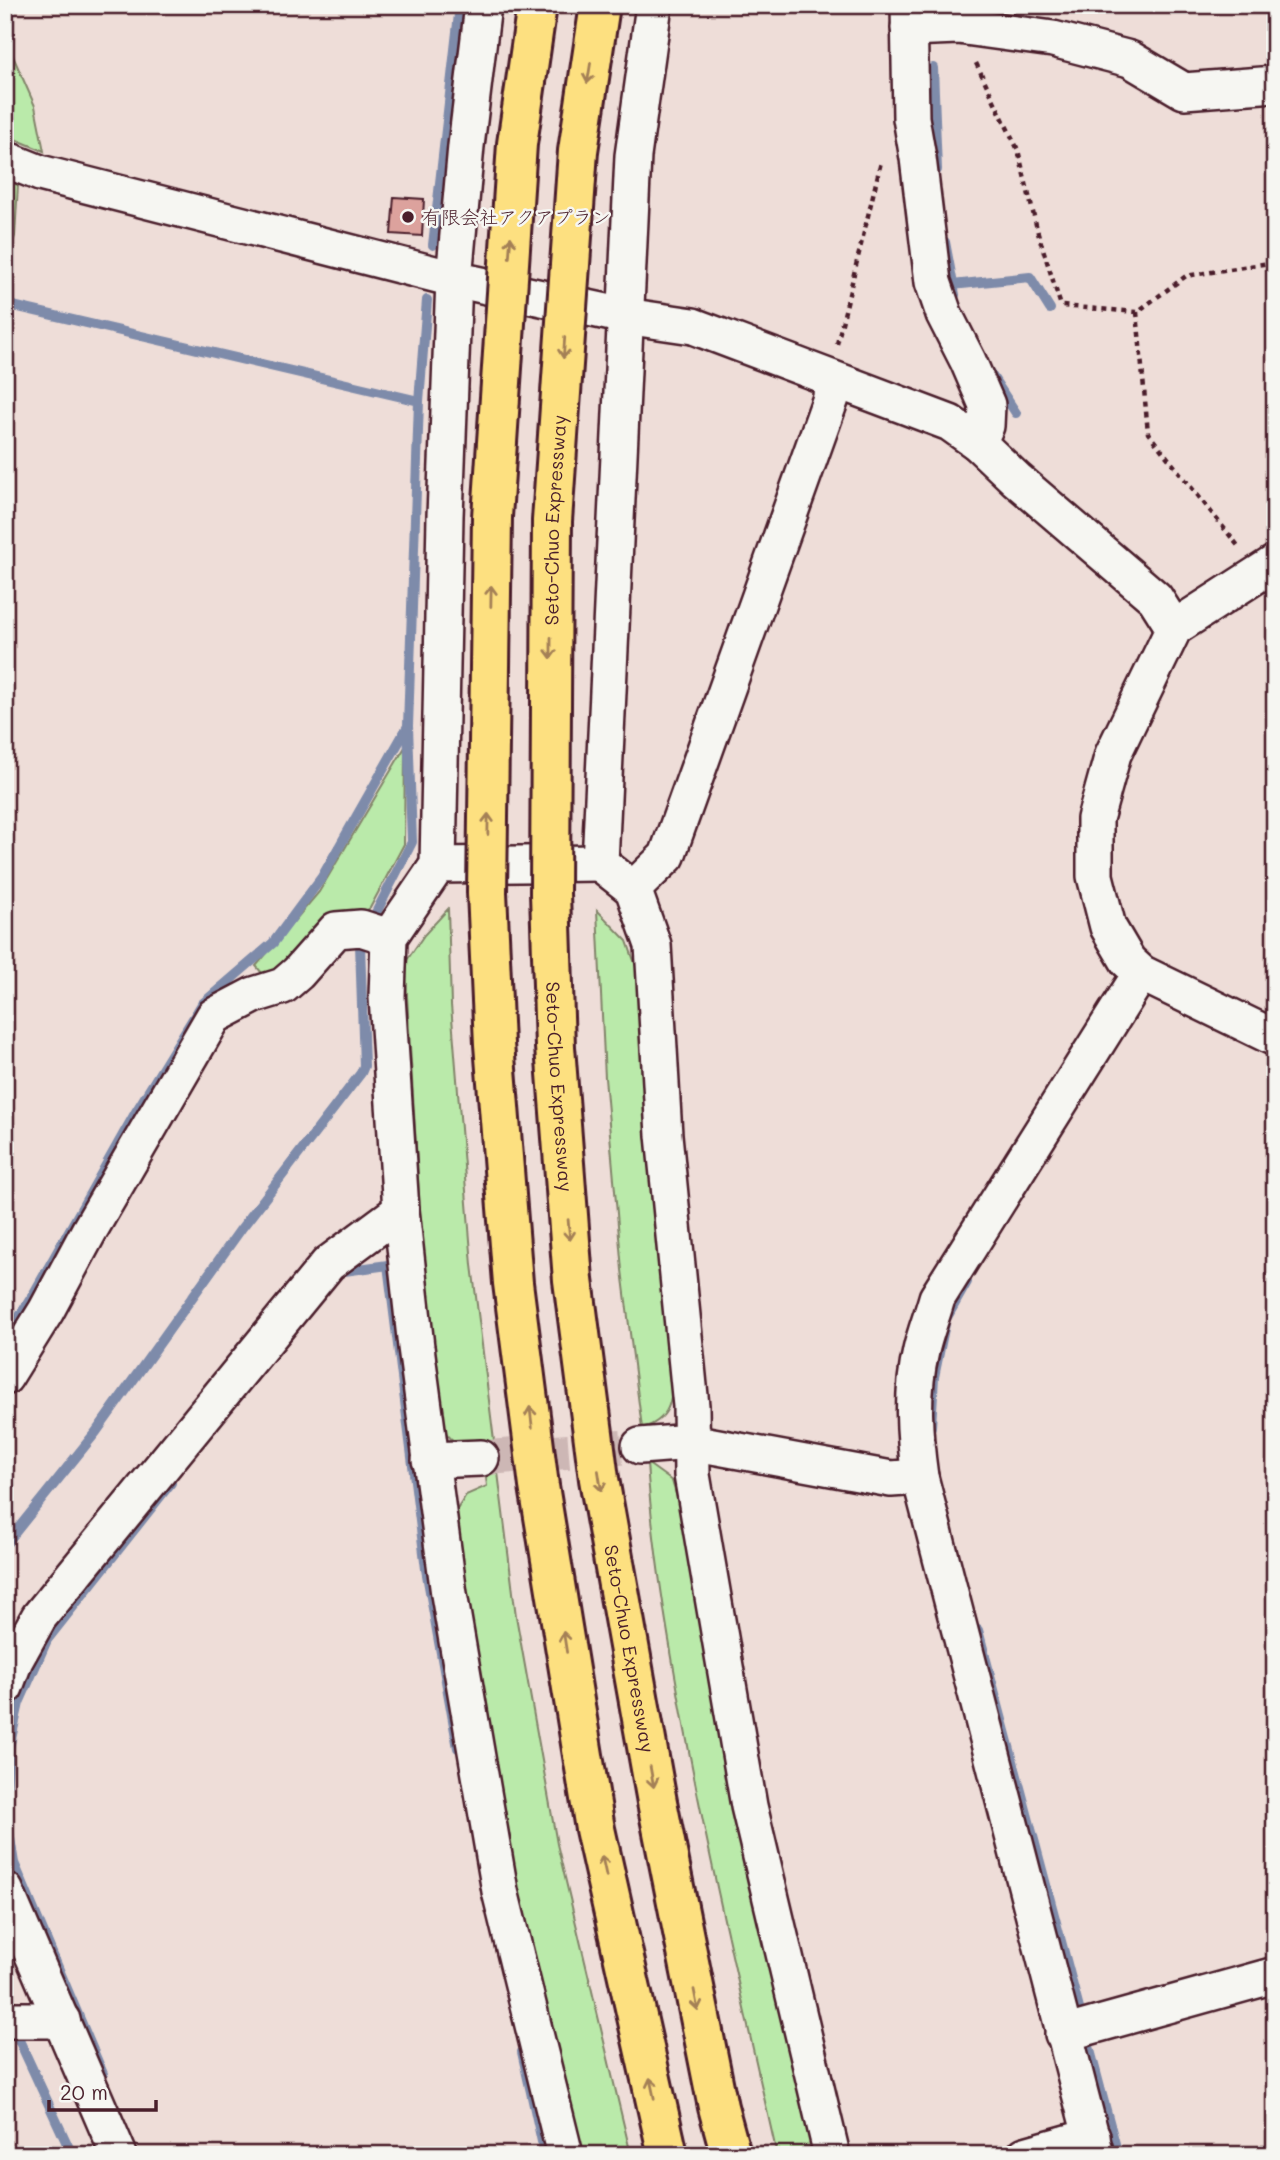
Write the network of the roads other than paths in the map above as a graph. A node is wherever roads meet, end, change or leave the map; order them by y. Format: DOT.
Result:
graph roads {
  1 [pos="483,5"];
  2 [pos="537,5"];
  3 [pos="600,5"];
  4 [pos="654,5"];
  5 [pos="953,16"];
  6 [pos="909,17"];
  7 [pos="1275,84"];
  8 [pos="5,159"];
  9 [pos="454,279"];
  10 [pos="625,316"];
  11 [pos="832,379"];
  12 [pos="978,443"];
  13 [pos="1267,567"];
  14 [pos="1174,628"];
  15 [pos="600,863"];
  16 [pos="438,865"];
  17 [pos="633,889"];
  18 [pos="375,932"];
  19 [pos="1141,973"];
  20 [pos="1275,1038"];
  21 [pos="401,1210"];
  22 [pos="5,1377"];
  23 [pos="691,1442"];
  24 [pos="640,1446"];
  25 [pos="481,1458"];
  26 [pos="430,1460"];
  27 [pos="920,1477"];
  28 [pos="5,1686"];
  29 [pos="5,1889"];
  30 [pos="1275,1975"];
  31 [pos="5,2020"];
  32 [pos="62,2020"];
  33 [pos="1078,2030"];
  34 [pos="1094,2146"];
  35 [pos="119,2155"];
  36 [pos="565,2155"];
  37 [pos="668,2155"];
  38 [pos="731,2155"];
  39 [pos="832,2155"];
  40 [pos="1025,2155"];
  1 -- 9 [label="street"];
  37 -- 2 [label="highway, one-way, bridge"];
  3 -- 38 [label="highway, Seto-Chuo Expressway, one-way, bridge"];
  4 -- 10 [label="street"];
  5 -- 6 [label="street"];
  5 -- 7 [label="street"];
  6 -- 12 [label="street"];
  8 -- 9 [label="street"];
  9 -- 10 [label="street"];
  9 -- 16 [label="street"];
  10 -- 11 [label="street"];
  10 -- 15 [label="street"];
  11 -- 12 [label="street"];
  11 -- 17 [label="street"];
  12 -- 14 [label="street"];
  13 -- 14 [label="street"];
  14 -- 19 [label="street"];
  15 -- 16 [label="street"];
  15 -- 17 [label="street"];
  16 -- 18 [label="street"];
  17 -- 23 [label="street"];
  18 -- 21 [label="street"];
  18 -- 22 [label="street"];
  19 -- 20 [label="street"];
  19 -- 27 [label="street"];
  21 -- 26 [label="street"];
  21 -- 28 [label="street"];
  23 -- 24 [label="street"];
  23 -- 27 [label="street"];
  23 -- 39 [label="street"];
  25 -- 26 [label="street"];
  26 -- 36 [label="street"];
  27 -- 33 [label="street"];
  29 -- 32 [label="street"];
  30 -- 33 [label="street"];
  31 -- 32 [label="street"];
  32 -- 35 [label="street"];
  33 -- 34 [label="street"];
  34 -- 40 [label="street"];
}
